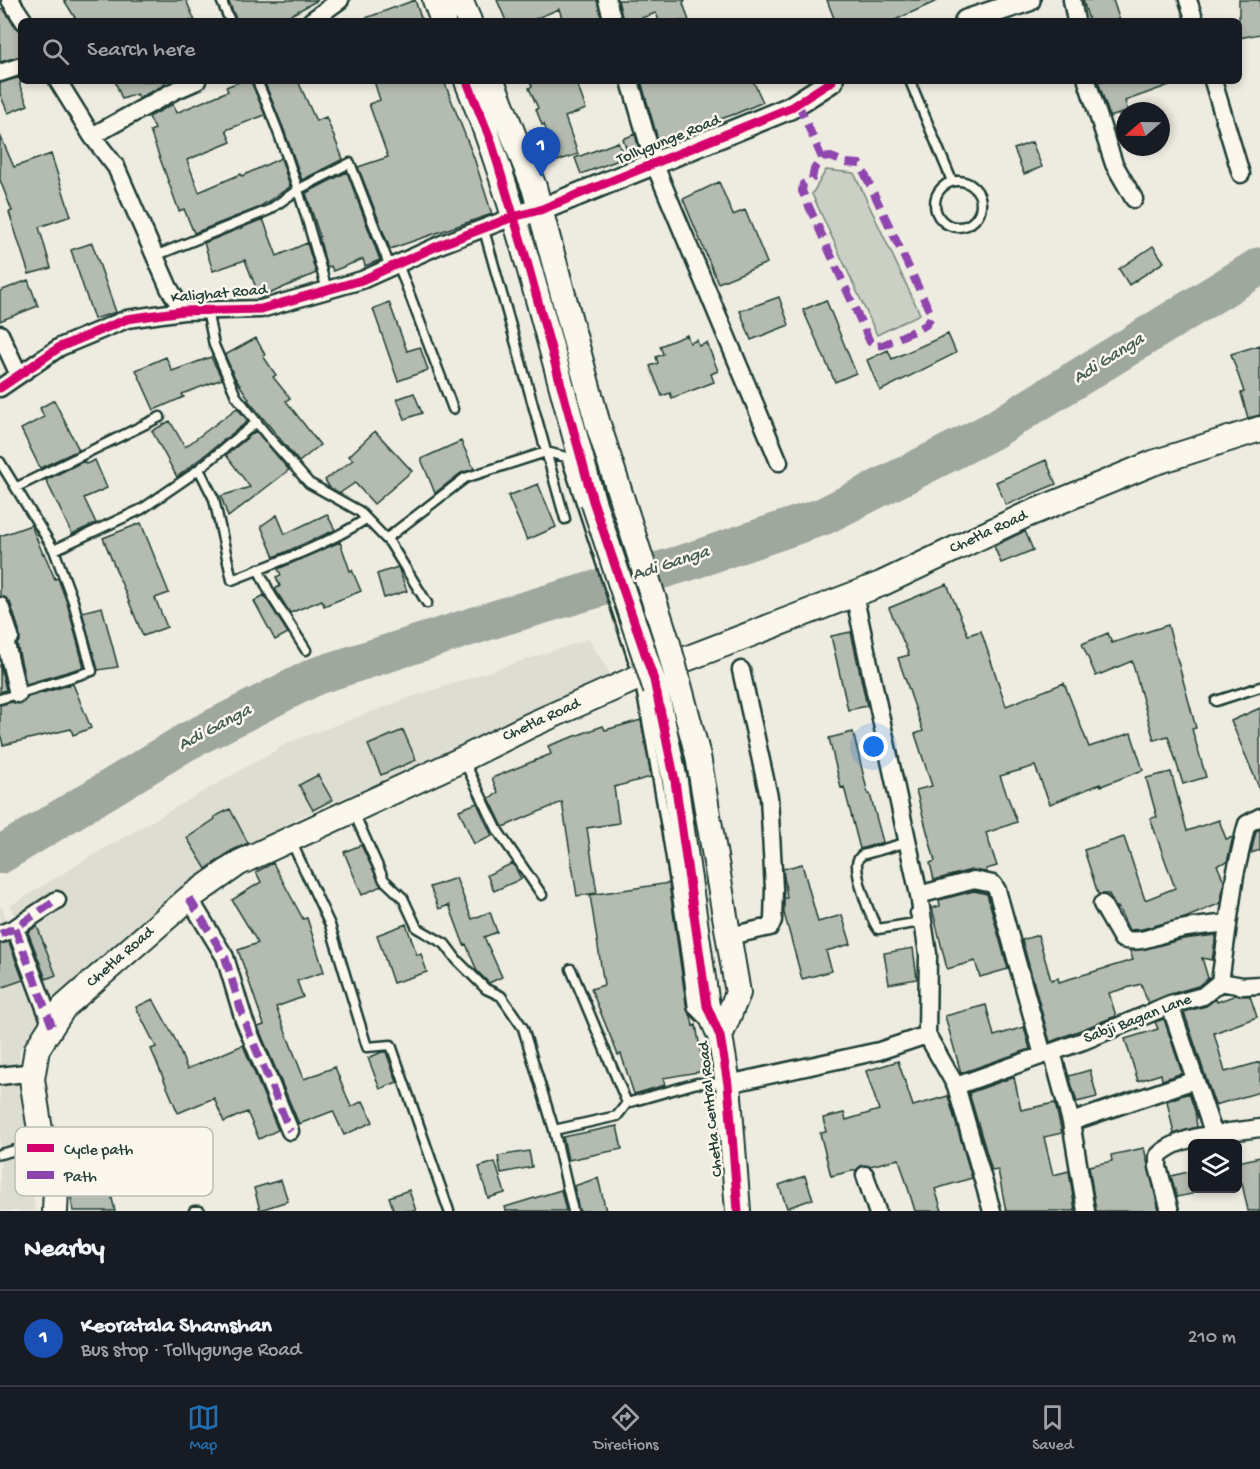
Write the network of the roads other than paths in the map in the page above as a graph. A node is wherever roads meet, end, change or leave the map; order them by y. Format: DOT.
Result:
graph roads {
  1 [pos="10,0"];
  2 [pos="221,0"];
  3 [pos="340,0"];
  4 [pos="435,0"];
  5 [pos="460,0"];
  6 [pos="607,0"];
  7 [pos="1029,0"];
  8 [pos="1072,0"];
  9 [pos="1188,0"];
  10 [pos="976,12"];
  11 [pos="22,18"];
  12 [pos="229,18"];
  13 [pos="315,18"];
  14 [pos="442,18"];
  15 [pos="468,18"];
  16 [pos="612,18"];
  17 [pos="1075,18"];
  18 [pos="1194,18"];
  19 [pos="18,67"];
  20 [pos="0,73"];
  21 [pos="60,84"];
  22 [pos="190,84"];
  23 [pos="258,84"];
  24 [pos="468,84"];
  25 [pos="493,84"];
  26 [pos="631,84"];
  27 [pos="826,84"];
  28 [pos="911,84"];
  29 [pos="1088,84"];
  30 [pos="1214,84"];
  31 [pos="92,136"];
  32 [pos="654,163"];
  33 [pos="1241,174"];
  34 [pos="952,181"];
  35 [pos="299,189"];
  36 [pos="1134,199"];
  37 [pos="540,210"];
  38 [pos="513,217"];
  39 [pos="484,230"];
  40 [pos="155,256"];
  41 [pos="394,266"];
  42 [pos="327,290"];
  43 [pos="207,310"];
  44 [pos="183,311"];
  45 [pos="0,334"];
  46 [pos="19,375"];
  47 [pos="0,388"];
  48 [pos="453,409"];
  49 [pos="160,417"];
  50 [pos="257,422"];
  51 [pos="1260,429"];
  52 [pos="546,452"];
  53 [pos="0,462"];
  54 [pos="779,462"];
  55 [pos="199,469"];
  56 [pos="16,487"];
  57 [pos="366,519"];
  58 [pos="565,519"];
  59 [pos="386,539"];
  60 [pos="54,550"];
  61 [pos="258,569"];
  62 [pos="854,594"];
  63 [pos="427,603"];
  64 [pos="0,606"];
  65 [pos="306,650"];
  66 [pos="741,670"];
  67 [pos="658,683"];
  68 [pos="1260,687"];
  69 [pos="18,694"];
  70 [pos="0,699"];
  71 [pos="1216,701"];
  72 [pos="463,759"];
  73 [pos="353,810"];
  74 [pos="1260,817"];
  75 [pos="290,839"];
  76 [pos="904,844"];
  77 [pos="542,895"];
  78 [pos="919,895"];
  79 [pos="189,898"];
  80 [pos="57,900"];
  81 [pos="1102,904"];
  82 [pos="1228,923"];
  83 [pos="7,931"];
  84 [pos="729,936"];
  85 [pos="571,969"];
  86 [pos="1220,982"];
  87 [pos="1260,985"];
  88 [pos="1170,1005"];
  89 [pos="52,1026"];
  90 [pos="927,1035"];
  91 [pos="720,1036"];
  92 [pos="1047,1054"];
  93 [pos="34,1072"];
  94 [pos="0,1076"];
  95 [pos="1195,1080"];
  96 [pos="728,1084"];
  97 [pos="956,1086"];
  98 [pos="627,1103"];
  99 [pos="1071,1122"];
  100 [pos="40,1127"];
  101 [pos="1260,1128"];
  102 [pos="554,1130"];
  103 [pos="290,1131"];
  104 [pos="1214,1135"];
  105 [pos="15,1150"];
  106 [pos="0,1154"];
  107 [pos="865,1175"];
  108 [pos="56,1196"];
  109 [pos="55,1211"];
  110 [pos="194,1211"];
  111 [pos="200,1211"];
  112 [pos="449,1211"];
  113 [pos="573,1211"];
  114 [pos="738,1211"];
  115 [pos="877,1211"];
  116 [pos="992,1211"];
  117 [pos="1086,1211"];
  118 [pos="1170,1211"];
  1 -- 11 [label="street"];
  2 -- 12 [label="lane"];
  3 -- 13 [label="street"];
  4 -- 14 [label="main road"];
  5 -- 15 [label="main road"];
  6 -- 16 [label="street"];
  7 -- 10 [label="street"];
  8 -- 17 [label="street"];
  9 -- 18 [label="street"];
  19 -- 20 [label="street"];
  21 -- 31 [label="street"];
  22 -- 31 [label="street"];
  23 -- 35 [label="lane"];
  24 -- 38 [label="main road"];
  25 -- 37 [label="main road"];
  26 -- 32 [label="street"];
  27 -- 32 [label="street, Tollygunge Road"];
  28 -- 34 [label="lane"];
  29 -- 36 [label="street"];
  30 -- 33 [label="street"];
  31 -- 40 [label="street"];
  32 -- 37 [label="street, Tollygunge Road"];
  32 -- 54 [label="street"];
  34 -- 34 [label="lane"];
  35 -- 40 [label="lane"];
  35 -- 41 [label="lane"];
  35 -- 42 [label="lane"];
  37 -- 38 [label="street, Tollygunge Road"];
  37 -- 67 [label="main road, bridge"];
  38 -- 39 [label="street, Kalighat Road"];
  38 -- 67 [label="main road, bridge"];
  39 -- 41 [label="street, Kalighat Road"];
  39 -- 52 [label="lane"];
  40 -- 44 [label="street"];
  41 -- 42 [label="street, Kalighat Road"];
  41 -- 48 [label="lane"];
  42 -- 43 [label="street, Kalighat Road"];
  43 -- 44 [label="street, Kalighat Road"];
  43 -- 50 [label="lane"];
  44 -- 46 [label="street, Kalighat Road"];
  45 -- 46 [label="street"];
  46 -- 47 [label="street, Kalighat Road"];
  49 -- 56 [label="lane"];
  50 -- 55 [label="lane"];
  50 -- 57 [label="lane"];
  51 -- 62 [label="main road, Chetla Road"];
  52 -- 58 [label="lane"];
  52 -- 59 [label="lane"];
  52 -- 67 [label="lane"];
  53 -- 56 [label="lane"];
  55 -- 60 [label="lane"];
  55 -- 61 [label="lane"];
  56 -- 60 [label="lane"];
  57 -- 59 [label="lane"];
  57 -- 61 [label="lane"];
  59 -- 63 [label="lane"];
  60 -- 69 [label="lane"];
  61 -- 65 [label="lane"];
  62 -- 67 [label="main road, Chetla Road"];
  62 -- 76 [label="street"];
  64 -- 69 [label="street"];
  66 -- 84 [label="street"];
  67 -- 72 [label="main road, Chetla Road"];
  67 -- 84 [label="main road"];
  67 -- 91 [label="main road, Chetla Central Road"];
  67 -- 91 [label="lane"];
  68 -- 71 [label="lane"];
  69 -- 70 [label="lane"];
  72 -- 73 [label="main road, Chetla Road"];
  72 -- 77 [label="lane"];
  73 -- 75 [label="main road, Chetla Road"];
  73 -- 102 [label="lane"];
  74 -- 82 [label="street"];
  75 -- 79 [label="main road, Chetla Road"];
  75 -- 112 [label="lane"];
  76 -- 76 [label="lane"];
  76 -- 78 [label="street"];
  78 -- 90 [label="street"];
  78 -- 92 [label="street"];
  79 -- 89 [label="main road, Chetla Road"];
  79 -- 103 [label="street"];
  80 -- 83 [label="street"];
  81 -- 82 [label="street"];
  82 -- 86 [label="street"];
  83 -- 89 [label="street"];
  84 -- 91 [label="main road"];
  85 -- 98 [label="lane"];
  86 -- 87 [label="street"];
  86 -- 88 [label="street, Sabji Bagan Lane"];
  88 -- 92 [label="street, Sabji Bagan Lane"];
  88 -- 95 [label="street"];
  89 -- 93 [label="main road, Chetla Road"];
  90 -- 96 [label="street"];
  90 -- 97 [label="street"];
  91 -- 96 [label="main road, Chetla Central Road"];
  92 -- 97 [label="street, Sabji Bagan Lane"];
  92 -- 99 [label="street"];
  93 -- 94 [label="street"];
  93 -- 100 [label="main road, Chetla Road"];
  95 -- 99 [label="street"];
  95 -- 104 [label="street"];
  96 -- 98 [label="lane"];
  96 -- 114 [label="main road, Chetla Central Road"];
  97 -- 116 [label="street"];
  98 -- 102 [label="lane"];
  99 -- 117 [label="street"];
  101 -- 104 [label="street"];
  102 -- 113 [label="lane"];
  104 -- 118 [label="street"];
  105 -- 106 [label="lane"];
  107 -- 115 [label="street"];
  108 -- 109 [label="main road, Chetla Road"];
  110 -- 111 [label="lane"];
}
